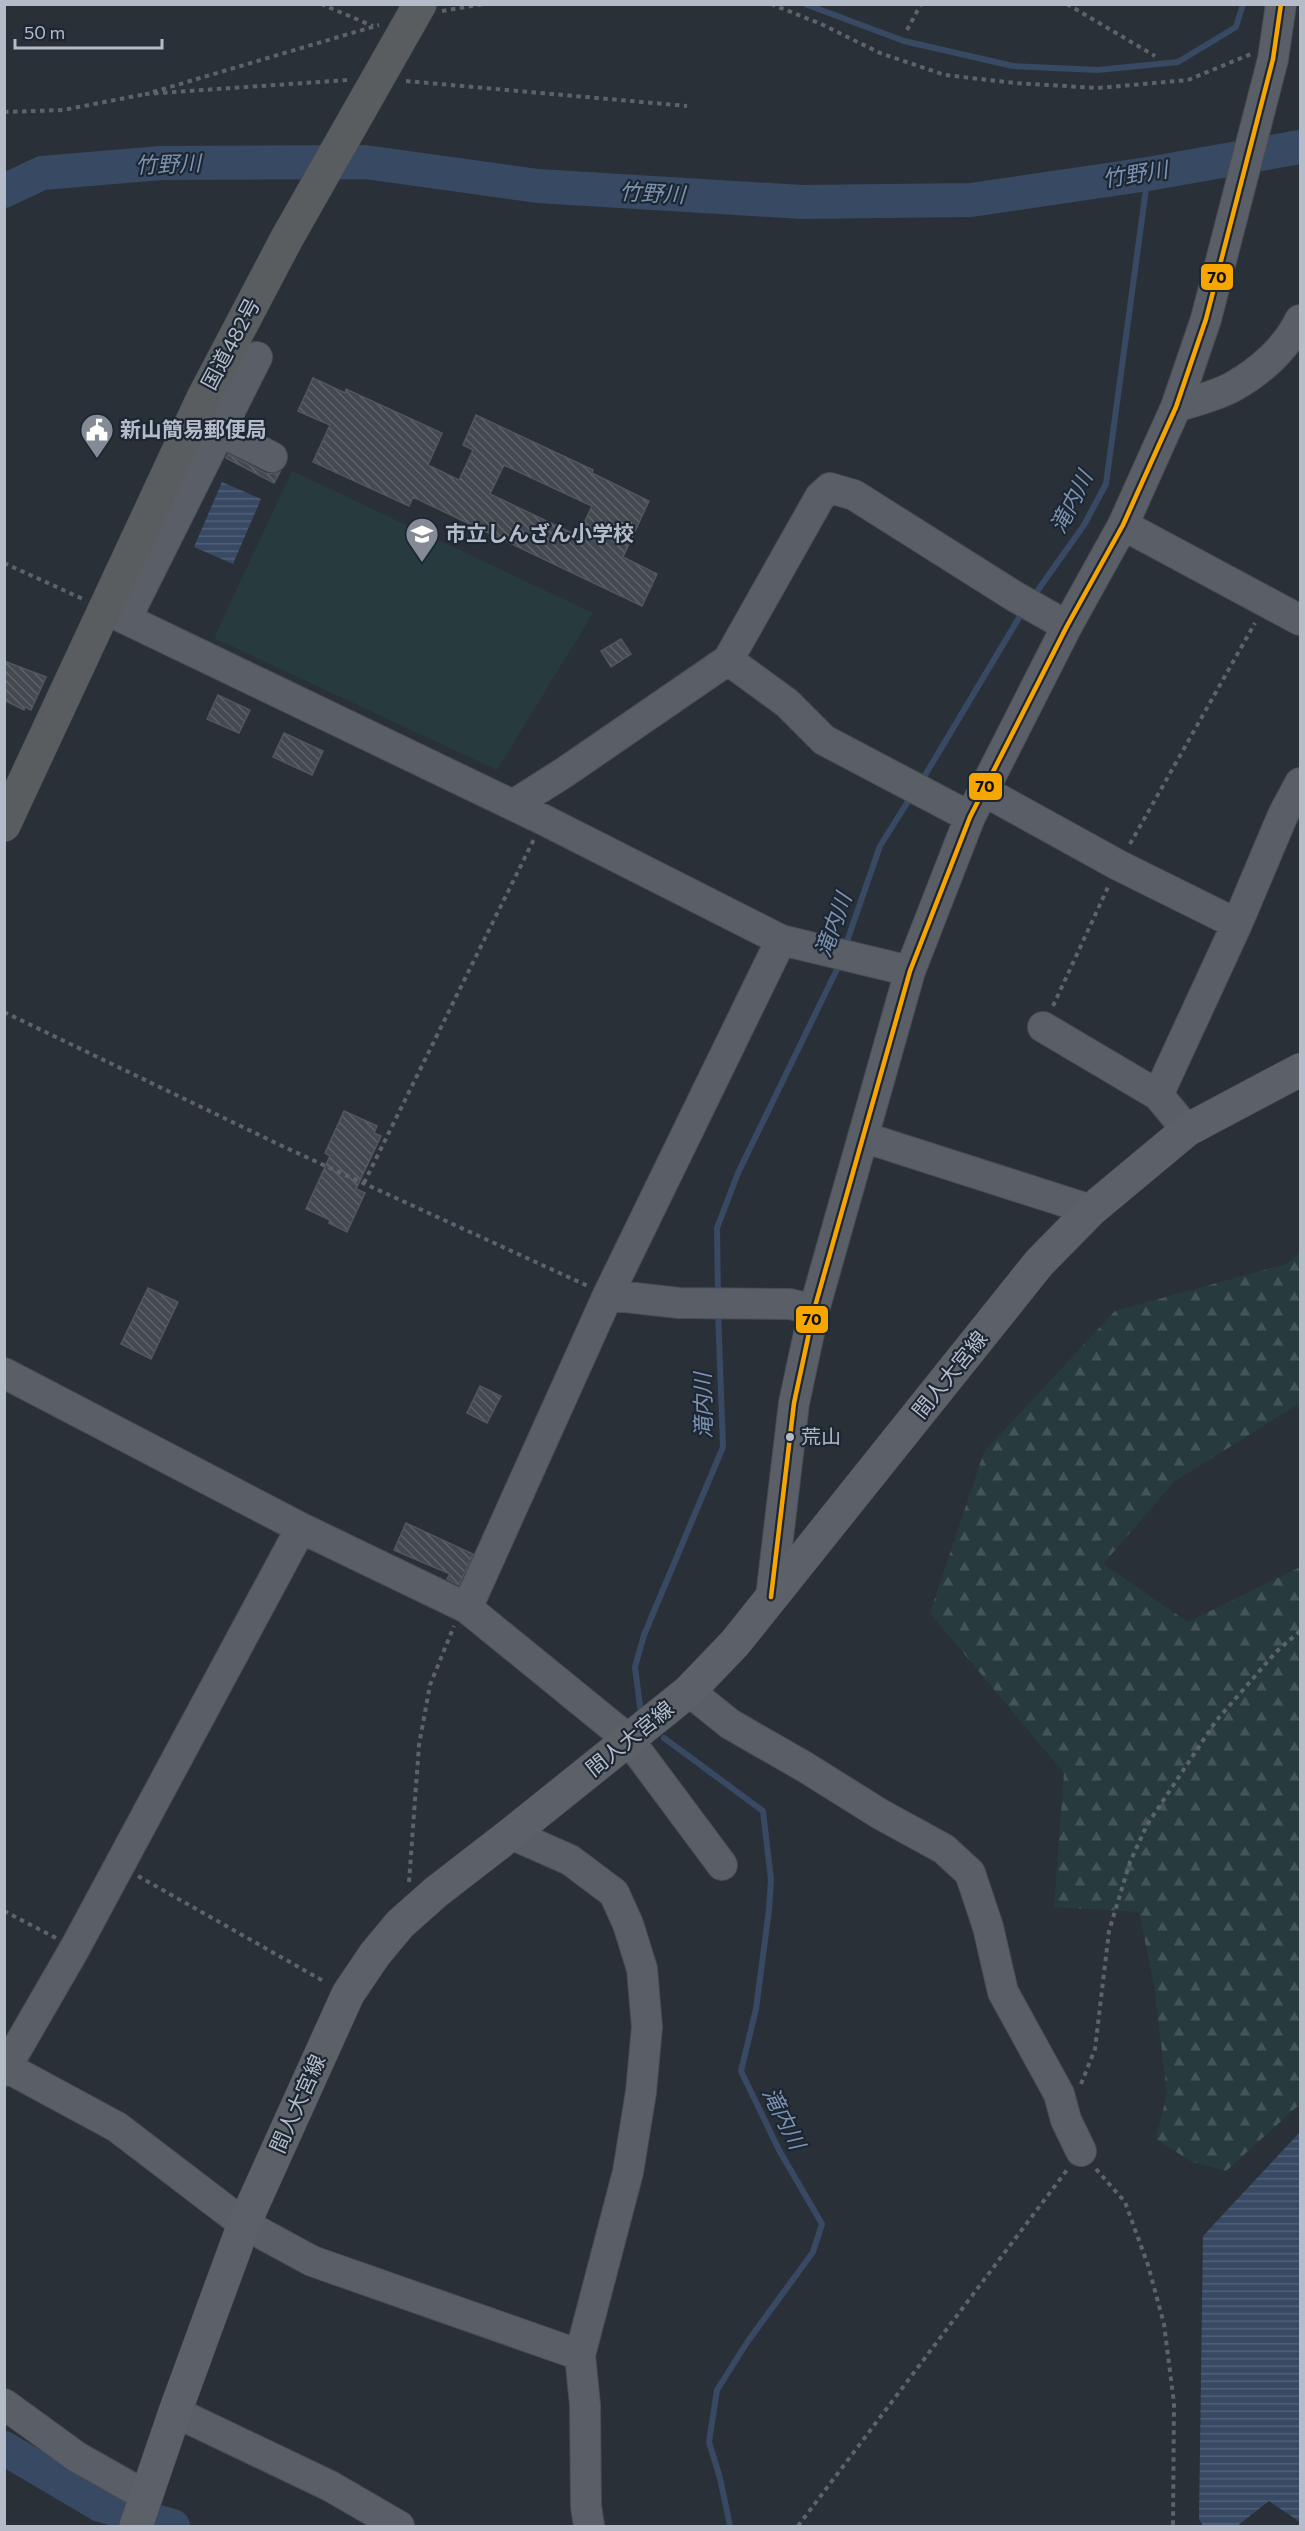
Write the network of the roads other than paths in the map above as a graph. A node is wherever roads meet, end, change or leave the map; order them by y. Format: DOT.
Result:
graph roads {
  1 [pos="1281,4"];
  2 [pos="426,9"];
  3 [pos="1300,320"];
  4 [pos="257,357"];
  5 [pos="1176,407"];
  6 [pos="219,431"];
  7 [pos="272,457"];
  8 [pos="1123,525"];
  9 [pos="116,614"];
  10 [pos="1300,620"];
  11 [pos="1067,626"];
  12 [pos="728,660"];
  13 [pos="1300,783"];
  14 [pos="984,791"];
  15 [pos="513,805"];
  16 [pos="970,817"];
  17 [pos="4,825"];
  18 [pos="1237,924"];
  19 [pos="781,940"];
  20 [pos="910,971"];
  21 [pos="1043,1027"];
  22 [pos="1300,1070"];
  23 [pos="1158,1095"];
  24 [pos="1187,1130"];
  25 [pos="863,1137"];
  26 [pos="1091,1210"];
  27 [pos="608,1295"];
  28 [pos="814,1310"];
  29 [pos="4,1373"];
  30 [pos="301,1528"];
  31 [pos="771,1597"];
  32 [pos="465,1607"];
  33 [pos="689,1691"];
  34 [pos="629,1740"];
  35 [pos="512,1834"];
  36 [pos="722,1865"];
  37 [pos="5,2069"];
  38 [pos="1081,2151"];
  39 [pos="244,2224"];
  40 [pos="580,2355"];
  41 [pos="4,2404"];
  42 [pos="175,2412"];
  43 [pos="141,2511"];
  44 [pos="399,2526"];
  45 [pos="590,2526"];
  1 -- 5 [label="street"];
  2 -- 9 [label="highway, 国道482号"];
  3 -- 5 [label="street"];
  4 -- 6 [label="street"];
  5 -- 8 [label="street"];
  6 -- 7 [label="street"];
  6 -- 9 [label="street"];
  8 -- 10 [label="street"];
  8 -- 11 [label="street"];
  9 -- 15 [label="street"];
  9 -- 17 [label="highway, 国道482号"];
  11 -- 12 [label="street"];
  11 -- 14 [label="street"];
  12 -- 15 [label="street"];
  12 -- 16 [label="street"];
  13 -- 18 [label="street"];
  14 -- 16 [label="street"];
  14 -- 18 [label="street"];
  15 -- 19 [label="street"];
  16 -- 20 [label="street"];
  18 -- 23 [label="street"];
  19 -- 20 [label="street"];
  19 -- 27 [label="street"];
  20 -- 25 [label="street"];
  21 -- 23 [label="street"];
  22 -- 24 [label="main road, 間人大宮線"];
  23 -- 24 [label="street"];
  24 -- 26 [label="main road, 間人大宮線"];
  25 -- 26 [label="street"];
  25 -- 28 [label="street"];
  26 -- 31 [label="main road, 間人大宮線"];
  27 -- 28 [label="street"];
  27 -- 32 [label="street"];
  28 -- 31 [label="street"];
  29 -- 30 [label="street"];
  30 -- 32 [label="street"];
  30 -- 37 [label="street"];
  31 -- 33 [label="main road, 間人大宮線"];
  32 -- 34 [label="street"];
  33 -- 34 [label="main road, 間人大宮線"];
  33 -- 38 [label="street"];
  34 -- 35 [label="main road, 間人大宮線"];
  34 -- 36 [label="street"];
  35 -- 39 [label="main road, 間人大宮線"];
  35 -- 40 [label="street"];
  37 -- 39 [label="street"];
  39 -- 40 [label="street"];
  39 -- 42 [label="main road, 間人大宮線"];
  40 -- 45 [label="street"];
  41 -- 43 [label="street"];
  42 -- 43 [label="main road, 間人大宮線"];
  42 -- 44 [label="street"];
}
